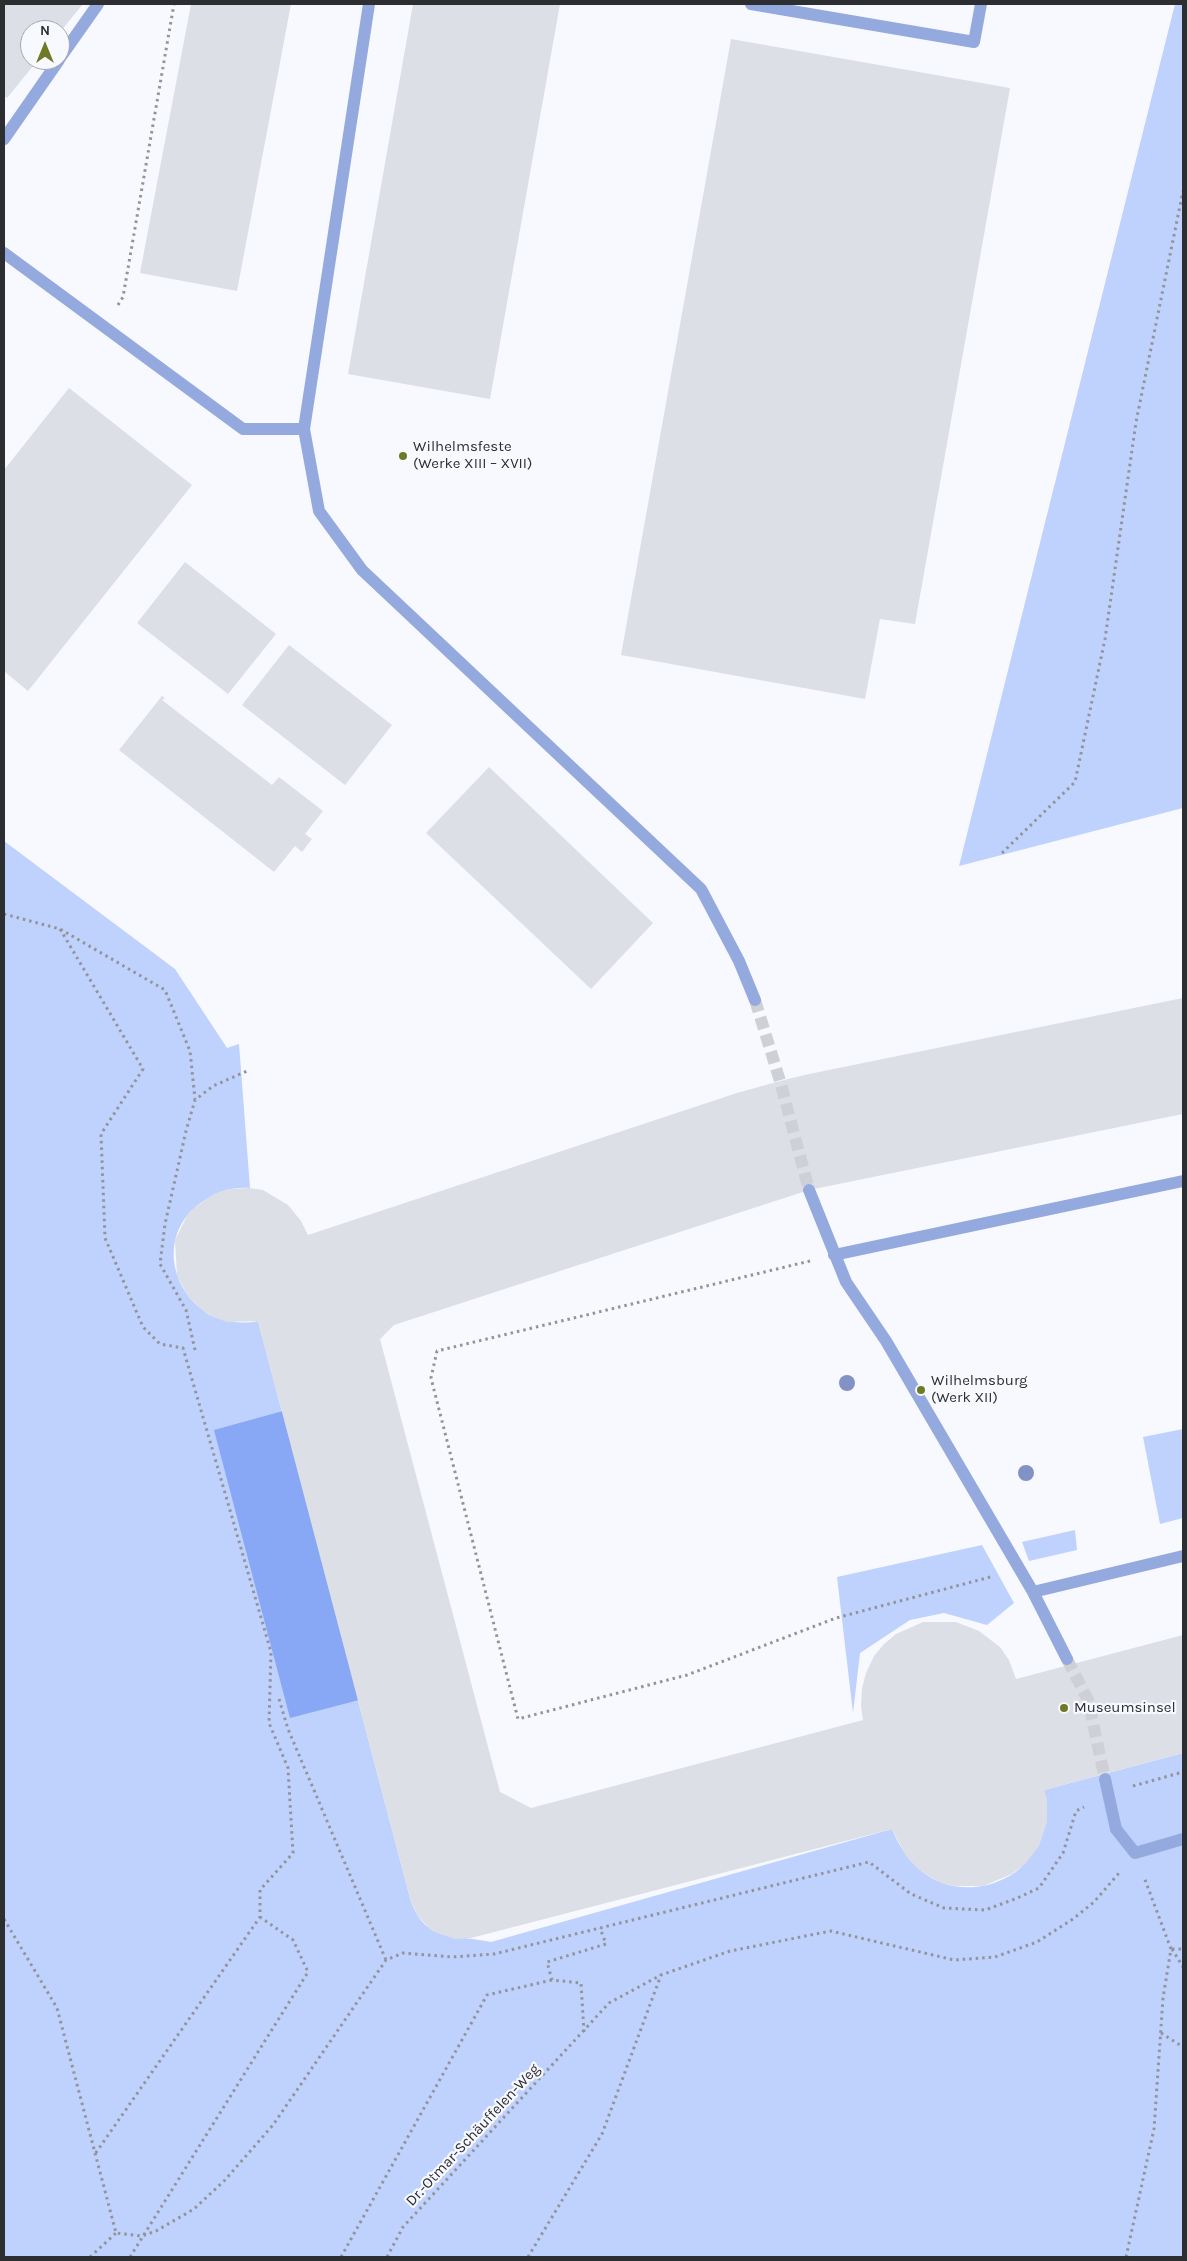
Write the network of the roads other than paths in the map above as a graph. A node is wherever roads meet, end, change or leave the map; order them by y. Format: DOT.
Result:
graph roads {
  1 [pos="98,4"];
  2 [pos="369,4"];
  3 [pos="752,4"];
  4 [pos="980,4"];
  5 [pos="70,43"];
  6 [pos="51,70"];
  7 [pos="4,139"];
  8 [pos="4,253"];
  9 [pos="304,429"];
  10 [pos="754,1000"];
  11 [pos="1183,1180"];
  12 [pos="809,1190"];
  13 [pos="834,1255"];
  14 [pos="1183,1556"];
  15 [pos="1033,1592"];
  16 [pos="1067,1659"];
  17 [pos="1105,1779"];
  18 [pos="1183,1839"];
  1 -- 5 [label="street"];
  2 -- 9 [label="street"];
  3 -- 4 [label="street"];
  6 -- 7 [label="street"];
  8 -- 9 [label="street"];
  9 -- 10 [label="street"];
  11 -- 13 [label="street"];
  12 -- 13 [label="street"];
  13 -- 15 [label="street"];
  14 -- 15 [label="street"];
  15 -- 16 [label="street"];
  17 -- 18 [label="street, bridge"];
}
